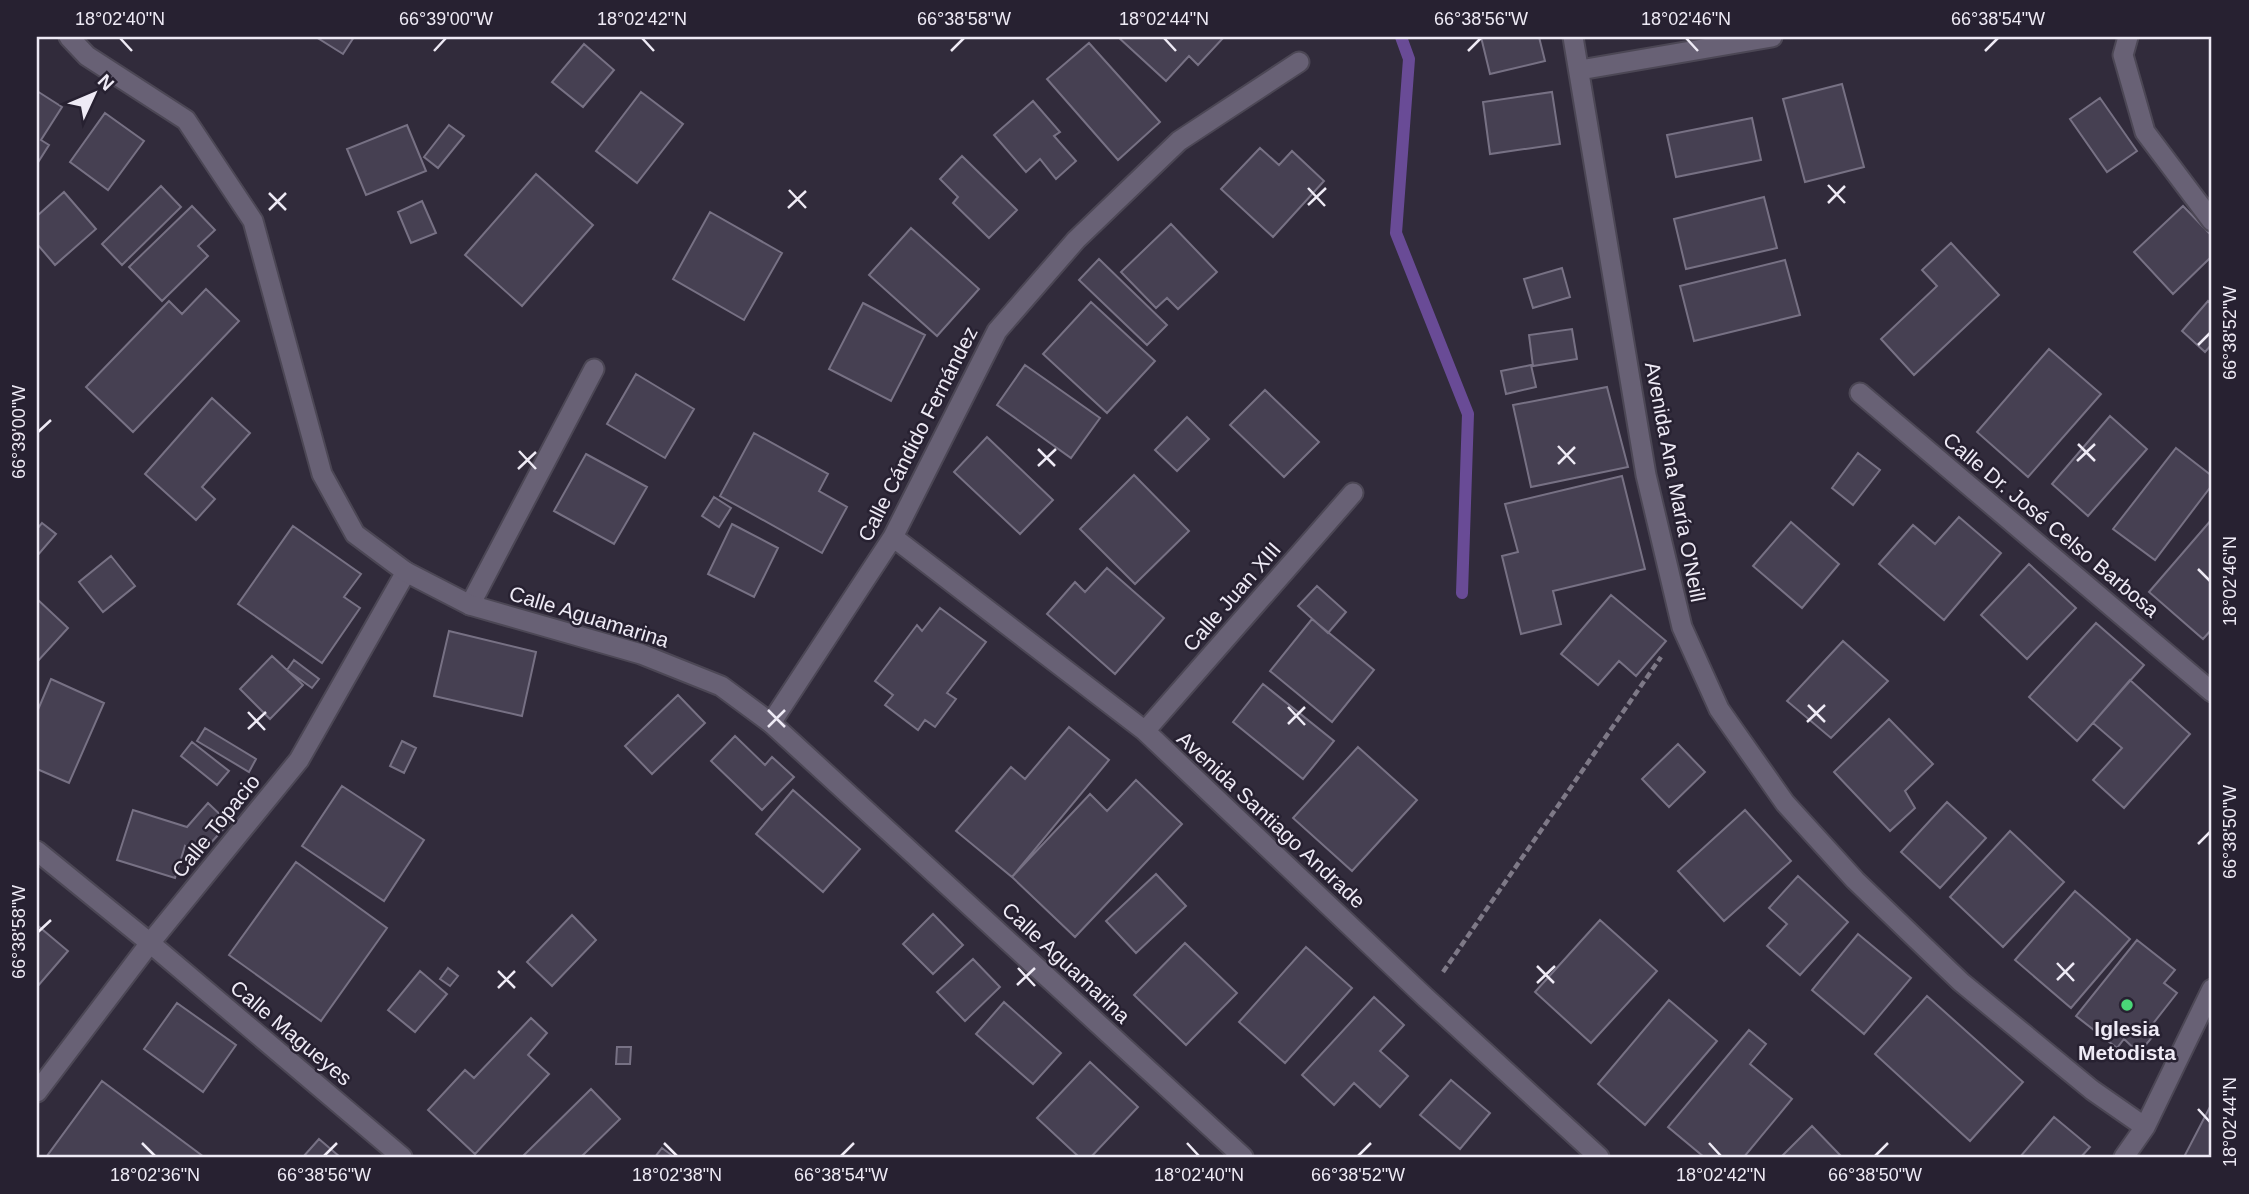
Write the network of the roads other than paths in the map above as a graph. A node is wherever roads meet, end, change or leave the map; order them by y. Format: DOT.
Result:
graph roads {
  1 [pos="69,37"];
  2 [pos="1573,37"];
  3 [pos="1772,37"];
  4 [pos="2128,37"];
  5 [pos="1299,62"];
  6 [pos="1580,71"];
  7 [pos="2212,221"];
  8 [pos="594,369"];
  9 [pos="1860,393"];
  10 [pos="1353,492"];
  11 [pos="893,537"];
  12 [pos="406,572"];
  13 [pos="470,605"];
  14 [pos="2212,692"];
  15 [pos="772,723"];
  16 [pos="1145,731"];
  17 [pos="37,851"];
  18 [pos="150,943"];
  19 [pos="2212,989"];
  20 [pos="37,1092"];
  21 [pos="2145,1127"];
  22 [pos="402,1157"];
  23 [pos="1243,1157"];
  24 [pos="1599,1157"];
  25 [pos="2124,1157"];
  1 -- 12 [label="street, Calle Aguamarina"];
  2 -- 6 [label="street, Avenida Ana María O'Neill"];
  3 -- 6 [label="street"];
  4 -- 7 [label="street"];
  5 -- 11 [label="street, Calle Cándido Fernández"];
  6 -- 21 [label="street, Avenida Ana María O'Neill"];
  8 -- 13 [label="street"];
  9 -- 14 [label="street, Calle Dr. José Celso Barbosa"];
  10 -- 16 [label="street, Calle Juan XIII"];
  11 -- 15 [label="street, Calle Cándido Fernández"];
  11 -- 16 [label="street, Avenida Santiago Andrade"];
  12 -- 13 [label="street, Calle Aguamarina"];
  12 -- 18 [label="street, Calle Topacio"];
  13 -- 15 [label="street, Calle Aguamarina"];
  15 -- 23 [label="street, Calle Aguamarina"];
  16 -- 24 [label="street, Avenida Santiago Andrade"];
  17 -- 18 [label="street, Calle Magueyes"];
  18 -- 20 [label="street, Calle Topacio"];
  18 -- 22 [label="street, Calle Magueyes"];
  19 -- 21 [label="street"];
  21 -- 25 [label="street"];
}
